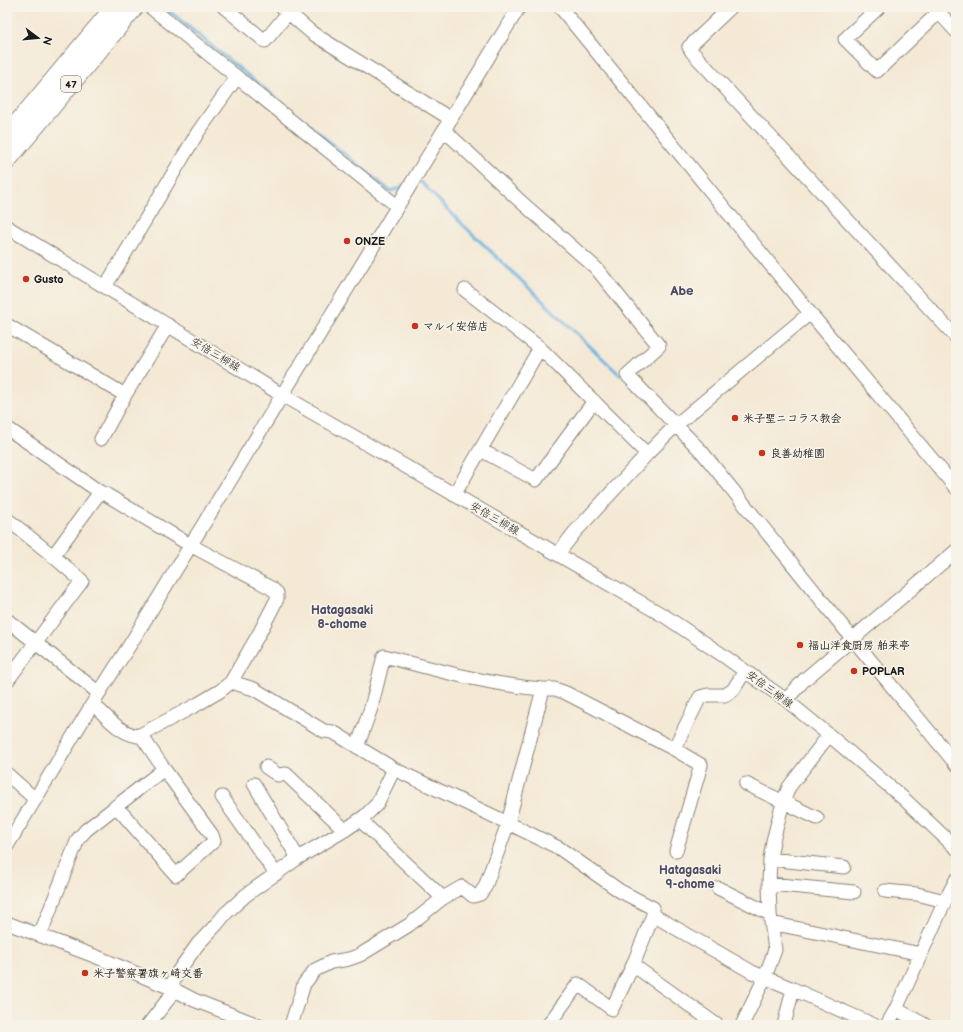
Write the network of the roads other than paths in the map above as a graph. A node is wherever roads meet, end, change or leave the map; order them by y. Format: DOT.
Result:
graph roads {
  1 [pos="114,7"];
  2 [pos="135,7"];
  3 [pos="150,7"];
  4 [pos="224,7"];
  5 [pos="519,7"];
  6 [pos="560,7"];
  7 [pos="731,7"];
  8 [pos="879,7"];
  9 [pos="285,10"];
  10 [pos="937,10"];
  11 [pos="956,31"];
  12 [pos="236,77"];
  13 [pos="448,124"];
  14 [pos="7,135"];
  15 [pos="7,161"];
  16 [pos="397,206"];
  17 [pos="7,227"];
  18 [pos="105,287"];
  19 [pos="465,290"];
  20 [pos="810,314"];
  21 [pos="7,325"];
  22 [pos="168,325"];
  23 [pos="956,337"];
  24 [pos="540,348"];
  25 [pos="125,395"];
  26 [pos="282,395"];
  27 [pos="594,401"];
  28 [pos="676,425"];
  29 [pos="7,428"];
  30 [pos="101,439"];
  31 [pos="481,450"];
  32 [pos="647,454"];
  33 [pos="956,488"];
  34 [pos="100,492"];
  35 [pos="454,495"];
  36 [pos="7,519"];
  37 [pos="190,545"];
  38 [pos="956,551"];
  39 [pos="558,554"];
  40 [pos="53,556"];
  41 [pos="7,620"];
  42 [pos="852,638"];
  43 [pos="35,643"];
  44 [pos="745,671"];
  45 [pos="7,681"];
  46 [pos="231,682"];
  47 [pos="543,689"];
  48 [pos="96,699"];
  49 [pos="786,700"];
  50 [pos="141,735"];
  51 [pos="829,735"];
  52 [pos="357,747"];
  53 [pos="674,749"];
  54 [pos="956,764"];
  55 [pos="266,767"];
  56 [pos="164,769"];
  57 [pos="394,769"];
  58 [pos="7,774"];
  59 [pos="254,784"];
  60 [pos="746,784"];
  61 [pos="222,797"];
  62 [pos="35,799"];
  63 [pos="783,802"];
  64 [pos="116,806"];
  65 [pos="817,818"];
  66 [pos="360,820"];
  67 [pos="508,823"];
  68 [pos="345,830"];
  69 [pos="7,846"];
  70 [pos="956,848"];
  71 [pos="676,851"];
  72 [pos="298,858"];
  73 [pos="770,859"];
  74 [pos="844,867"];
  75 [pos="276,874"];
  76 [pos="956,880"];
  77 [pos="769,884"];
  78 [pos="718,888"];
  79 [pos="885,891"];
  80 [pos="854,892"];
  81 [pos="443,898"];
  82 [pos="945,901"];
  83 [pos="653,915"];
  84 [pos="770,918"];
  85 [pos="7,923"];
  86 [pos="40,936"];
  87 [pos="921,954"];
  88 [pos="633,965"];
  89 [pos="765,977"];
  90 [pos="171,988"];
  91 [pos="793,989"];
  92 [pos="896,1009"];
  93 [pos="148,1025"];
  94 [pos="258,1025"];
  95 [pos="291,1025"];
  96 [pos="548,1025"];
  97 [pos="717,1025"];
  98 [pos="742,1025"];
  99 [pos="784,1025"];
  100 [pos="874,1025"];
  101 [pos="887,1025"];
  102 [pos="925,1025"];
  1 -- 14 [label="main road, 47"];
  2 -- 15 [label="main road, 47"];
  3 -- 12 [label="street"];
  4 -- 9 [label="street"];
  5 -- 13 [label="street"];
  6 -- 20 [label="street"];
  7 -- 23 [label="street"];
  8 -- 10 [label="street"];
  9 -- 13 [label="street"];
  10 -- 11 [label="street"];
  12 -- 16 [label="street"];
  12 -- 18 [label="street"];
  13 -- 16 [label="street"];
  13 -- 28 [label="street"];
  16 -- 26 [label="street"];
  17 -- 18 [label="street, 安倍三柳線"];
  18 -- 22 [label="street, 安倍三柳線"];
  19 -- 24 [label="street"];
  20 -- 28 [label="street"];
  20 -- 33 [label="street"];
  21 -- 25 [label="street"];
  22 -- 25 [label="street"];
  22 -- 26 [label="street, 安倍三柳線"];
  24 -- 27 [label="street"];
  24 -- 31 [label="street"];
  25 -- 30 [label="street"];
  26 -- 35 [label="street, 安倍三柳線"];
  26 -- 37 [label="street"];
  27 -- 31 [label="street"];
  27 -- 32 [label="street"];
  28 -- 32 [label="street"];
  28 -- 42 [label="street"];
  29 -- 34 [label="street"];
  31 -- 35 [label="street"];
  32 -- 39 [label="street"];
  34 -- 37 [label="street"];
  34 -- 40 [label="street"];
  35 -- 39 [label="street, 安倍三柳線"];
  36 -- 40 [label="street"];
  37 -- 46 [label="street"];
  37 -- 48 [label="street"];
  38 -- 42 [label="street"];
  39 -- 44 [label="street, 安倍三柳線"];
  40 -- 43 [label="street"];
  41 -- 43 [label="street"];
  42 -- 49 [label="street"];
  42 -- 54 [label="street"];
  43 -- 45 [label="street"];
  43 -- 48 [label="street"];
  44 -- 49 [label="street, 安倍三柳線"];
  44 -- 53 [label="street"];
  46 -- 50 [label="street"];
  46 -- 52 [label="street"];
  47 -- 52 [label="street"];
  47 -- 53 [label="street"];
  47 -- 67 [label="street"];
  48 -- 50 [label="street"];
  48 -- 62 [label="street"];
  49 -- 51 [label="street, 安倍三柳線"];
  50 -- 56 [label="street"];
  51 -- 63 [label="street"];
  51 -- 70 [label="street, 安倍三柳線"];
  52 -- 57 [label="street"];
  53 -- 71 [label="street"];
  55 -- 68 [label="street"];
  56 -- 64 [label="street"];
  56 -- 64 [label="street"];
  57 -- 66 [label="street"];
  57 -- 67 [label="street"];
  58 -- 62 [label="street"];
  59 -- 72 [label="street"];
  60 -- 63 [label="street"];
  61 -- 75 [label="street"];
  62 -- 69 [label="street"];
  63 -- 65 [label="street"];
  63 -- 73 [label="street"];
  64 -- 86 [label="street"];
  66 -- 68 [label="street"];
  66 -- 81 [label="street"];
  67 -- 81 [label="street"];
  67 -- 83 [label="street"];
  68 -- 72 [label="street"];
  72 -- 75 [label="street"];
  73 -- 74 [label="street"];
  73 -- 77 [label="street"];
  75 -- 90 [label="street"];
  76 -- 82 [label="street"];
  77 -- 80 [label="street"];
  77 -- 84 [label="street"];
  78 -- 84 [label="street"];
  79 -- 82 [label="street"];
  81 -- 95 [label="street"];
  82 -- 87 [label="street"];
  83 -- 88 [label="street"];
  83 -- 89 [label="street"];
  84 -- 87 [label="street"];
  84 -- 89 [label="street"];
  85 -- 86 [label="street"];
  86 -- 90 [label="street"];
  87 -- 92 [label="street"];
  88 -- 96 [label="street"];
  88 -- 97 [label="street"];
  89 -- 91 [label="street"];
  89 -- 98 [label="street"];
  90 -- 93 [label="street"];
  90 -- 94 [label="street"];
  91 -- 99 [label="street"];
  91 -- 100 [label="street"];
  92 -- 101 [label="street"];
  92 -- 102 [label="street"];
}
